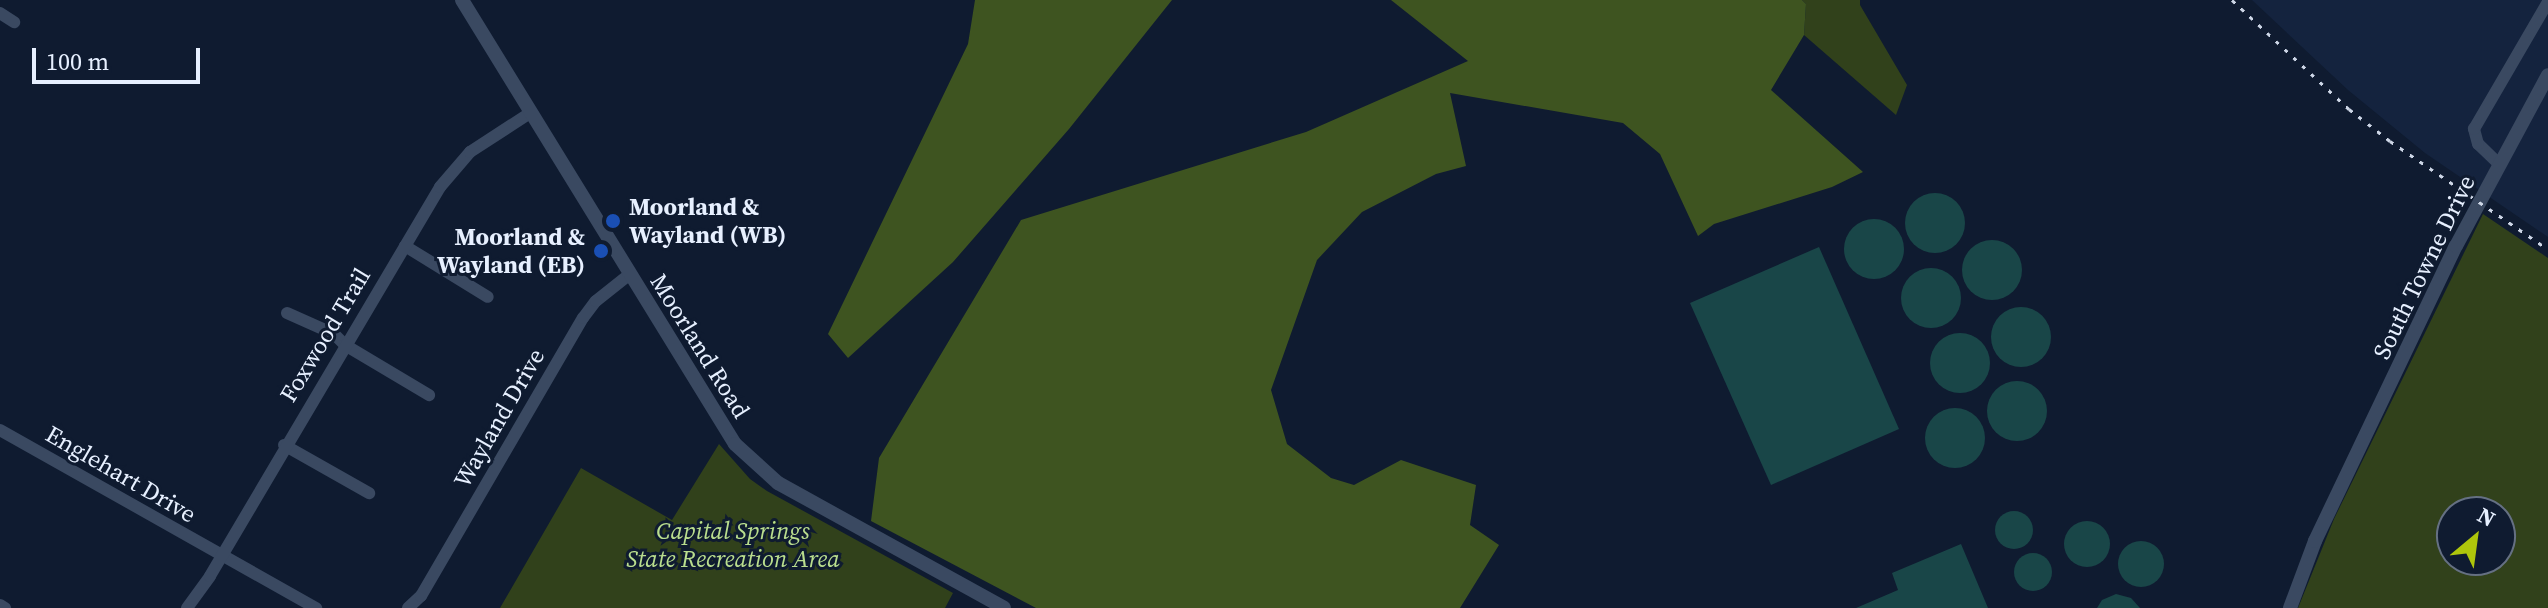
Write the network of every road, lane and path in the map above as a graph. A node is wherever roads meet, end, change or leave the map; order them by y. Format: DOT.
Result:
graph roads {
  1 [pos="462,0"];
  2 [pos="2548,2"];
  3 [pos="0,13"];
  4 [pos="14,22"];
  5 [pos="2548,75"];
  6 [pos="530,113"];
  7 [pos="2499,164"];
  8 [pos="405,246"];
  9 [pos="630,274"];
  10 [pos="488,297"];
  11 [pos="287,313"];
  12 [pos="345,345"];
  13 [pos="429,395"];
  14 [pos="0,430"];
  15 [pos="284,445"];
  16 [pos="369,493"];
  17 [pos="220,556"];
  18 [pos="187,608"];
  19 [pos="316,608"];
  20 [pos="408,608"];
  21 [pos="1004,608"];
  22 [pos="2290,608"];
  1 -- 6 [label="street, Moorland Road"];
  2 -- 7 [label="street"];
  3 -- 4 [label="street"];
  5 -- 7 [label="street, South Towne Drive"];
  6 -- 8 [label="street, Foxwood Trail"];
  6 -- 9 [label="street, Moorland Road"];
  7 -- 22 [label="street, South Towne Drive"];
  8 -- 10 [label="street"];
  8 -- 12 [label="street, Foxwood Trail"];
  9 -- 20 [label="street, Wayland Drive"];
  9 -- 21 [label="street, Moorland Road"];
  11 -- 12 [label="street"];
  12 -- 13 [label="street"];
  12 -- 15 [label="street, Foxwood Trail"];
  14 -- 17 [label="street, Englehart Drive"];
  15 -- 16 [label="street"];
  15 -- 17 [label="street, Foxwood Trail"];
  17 -- 18 [label="street, Foxwood Trail"];
  17 -- 19 [label="street, Englehart Drive"];
}
